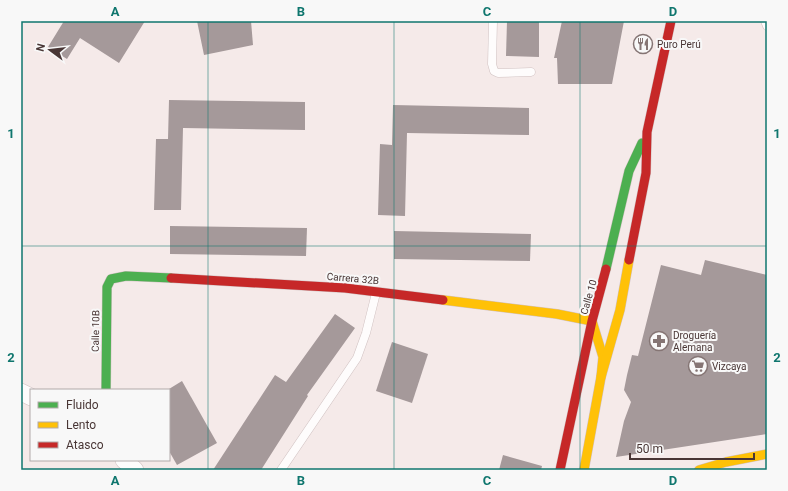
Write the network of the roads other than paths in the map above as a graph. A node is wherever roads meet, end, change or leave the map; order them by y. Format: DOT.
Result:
graph roads {
  1 [pos="493,21"];
  2 [pos="671,21"];
  3 [pos="765,21"];
  4 [pos="767,26"];
  5 [pos="531,72"];
  6 [pos="647,132"];
  7 [pos="111,279"];
  8 [pos="376,291"];
  9 [pos="592,321"];
  10 [pos="601,377"];
  11 [pos="105,388"];
  12 [pos="21,392"];
  13 [pos="30,396"];
  14 [pos="587,454"];
  15 [pos="767,454"];
  16 [pos="125,461"];
  17 [pos="594,465"];
  18 [pos="135,470"];
  19 [pos="281,470"];
  20 [pos="560,470"];
  21 [pos="584,470"];
  22 [pos="699,470"];
  1 -- 5 [label="lane"];
  2 -- 6 [label="street, Calle 10"];
  3 -- 4 [label="lane"];
  6 -- 9 [label="street, Calle 10"];
  6 -- 10 [label="street, Calle 10"];
  7 -- 8 [label="street, Carrera 32B"];
  7 -- 11 [label="street, Calle 10B"];
  8 -- 9 [label="street, Carrera 32B"];
  8 -- 19 [label="lane"];
  9 -- 10 [label="street"];
  9 -- 20 [label="street, Calle 10"];
  10 -- 14 [label="street, Calle 10"];
  12 -- 13 [label="street"];
  14 -- 17 [label="street"];
  14 -- 21 [label="street, Calle 10"];
  15 -- 22 [label="street"];
  16 -- 18 [label="street"];
}
